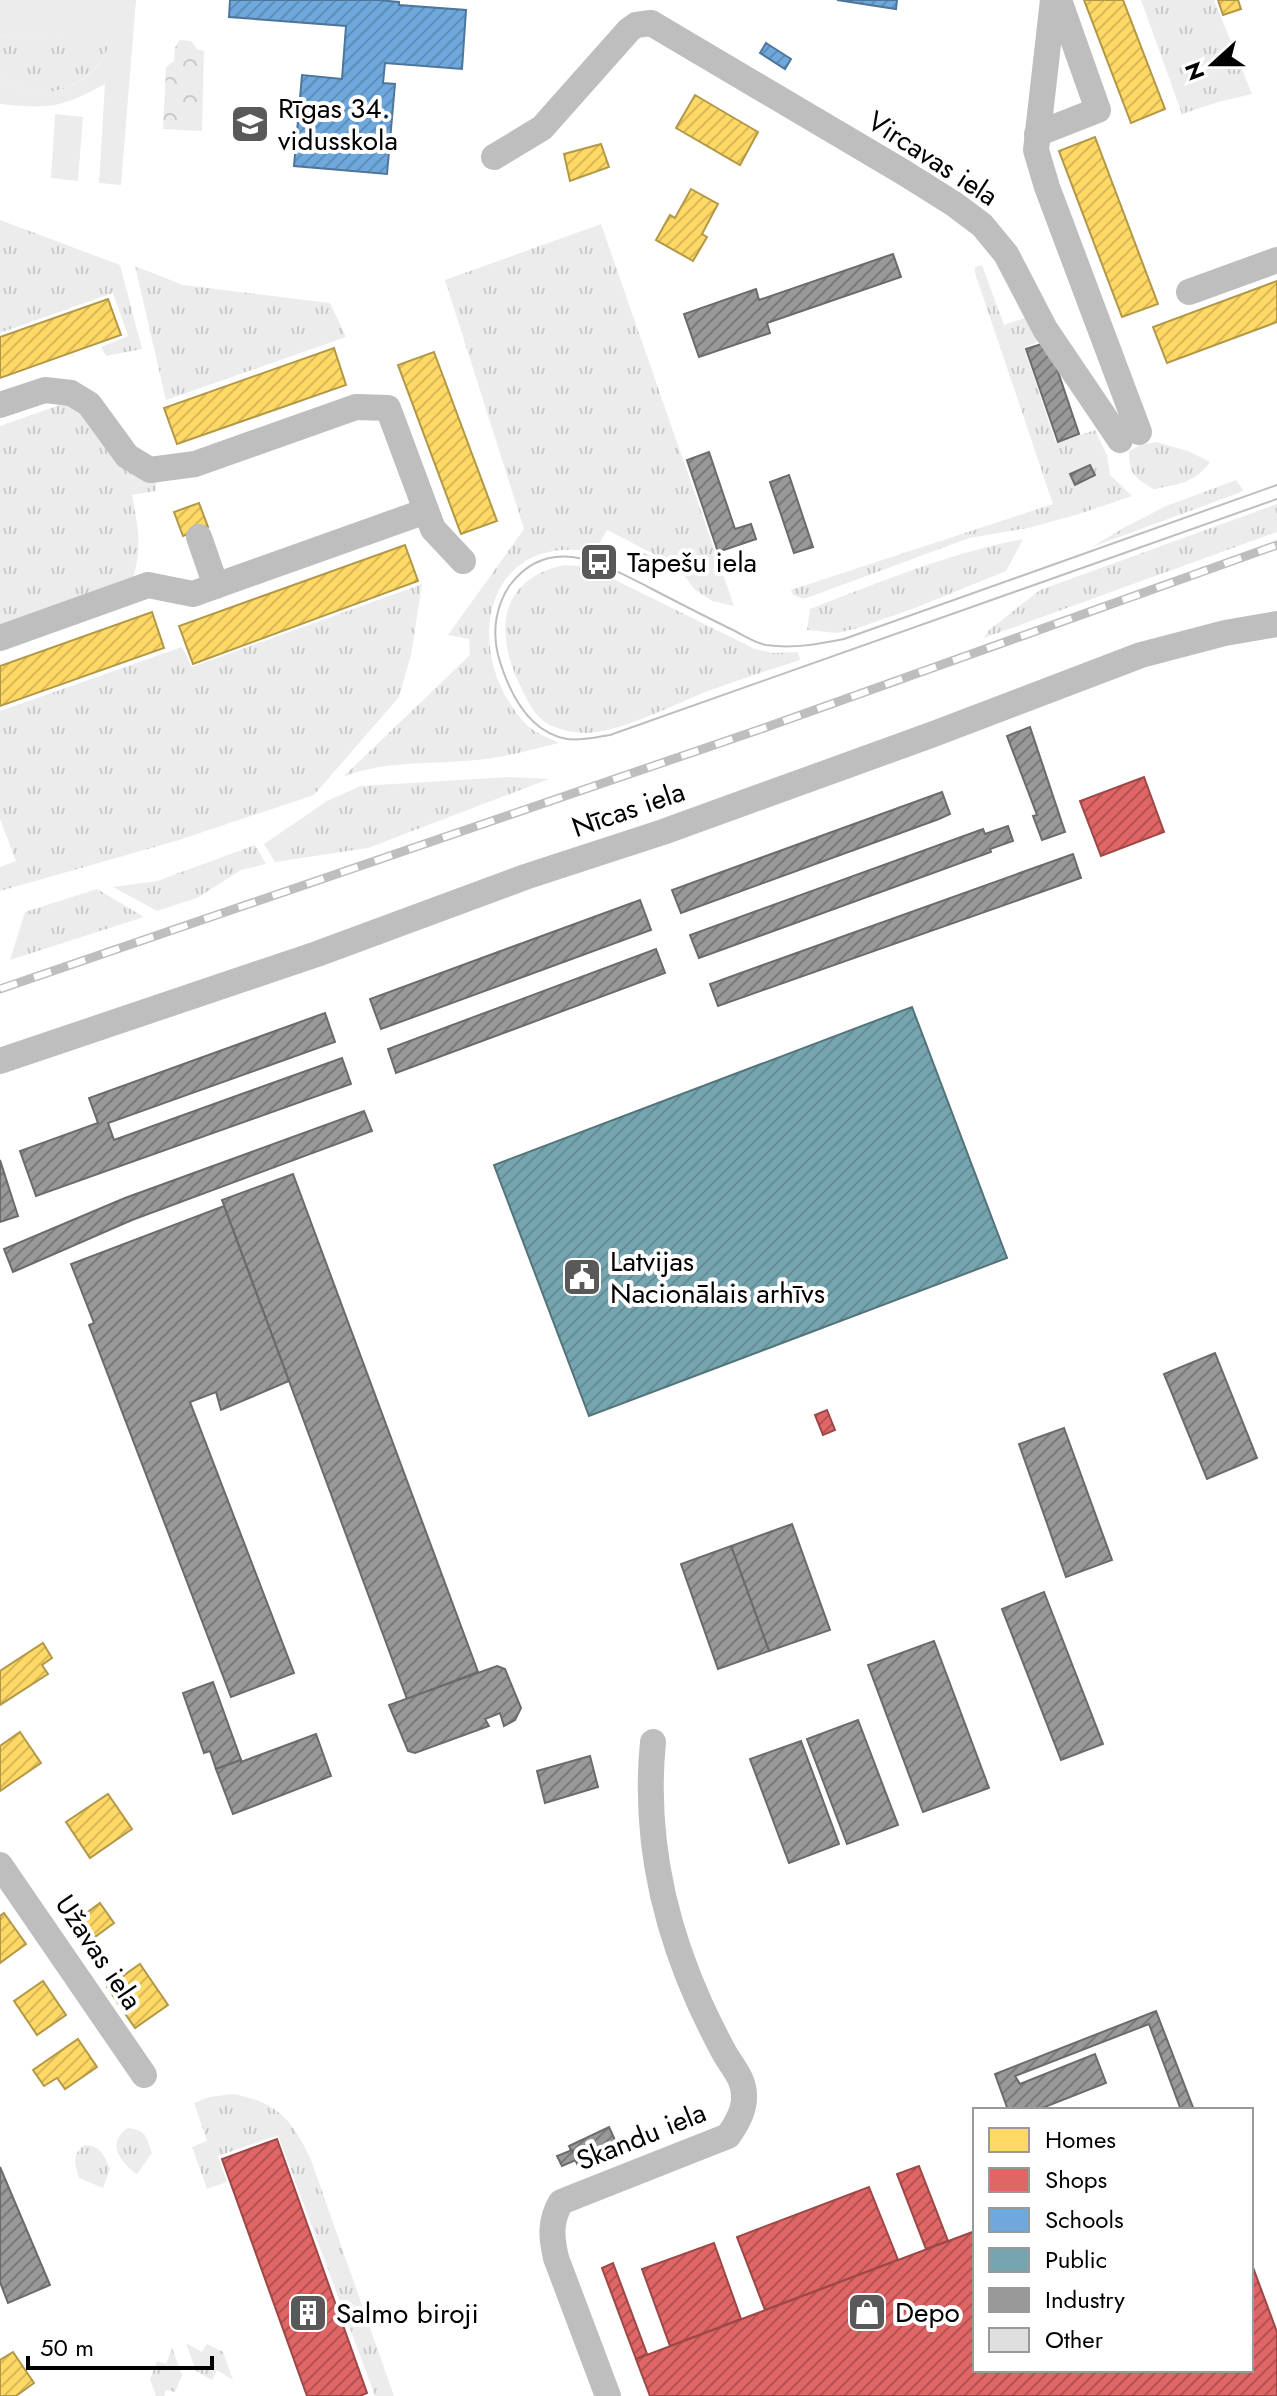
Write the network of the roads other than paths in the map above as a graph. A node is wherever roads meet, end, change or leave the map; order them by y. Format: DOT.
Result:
graph roads {
  1 [pos="1056,0"];
  2 [pos="653,12"];
  3 [pos="1037,134"];
  4 [pos="494,157"];
  5 [pos="1277,260"];
  6 [pos="1189,292"];
  7 [pos="0,405"];
  8 [pos="426,511"];
  9 [pos="199,537"];
  10 [pos="463,561"];
  11 [pos="216,586"];
  12 [pos="1277,624"];
  13 [pos="0,638"];
  14 [pos="0,1061"];
  15 [pos="653,1742"];
  16 [pos="0,1865"];
  17 [pos="144,2075"];
  18 [pos="608,2396"];
  1 -- 3 [label="street, Vircavas iela"];
  1 -- 3 [label="street"];
  2 -- 3 [label="street, Vircavas iela"];
  2 -- 4 [label="street"];
  5 -- 6 [label="street"];
  7 -- 8 [label="street"];
  8 -- 10 [label="street"];
  8 -- 11 [label="street"];
  9 -- 11 [label="street"];
  11 -- 13 [label="street"];
  12 -- 14 [label="street, Nīcas iela"];
  15 -- 18 [label="street, Skandu iela"];
  16 -- 17 [label="street, Užavas iela"];
}
